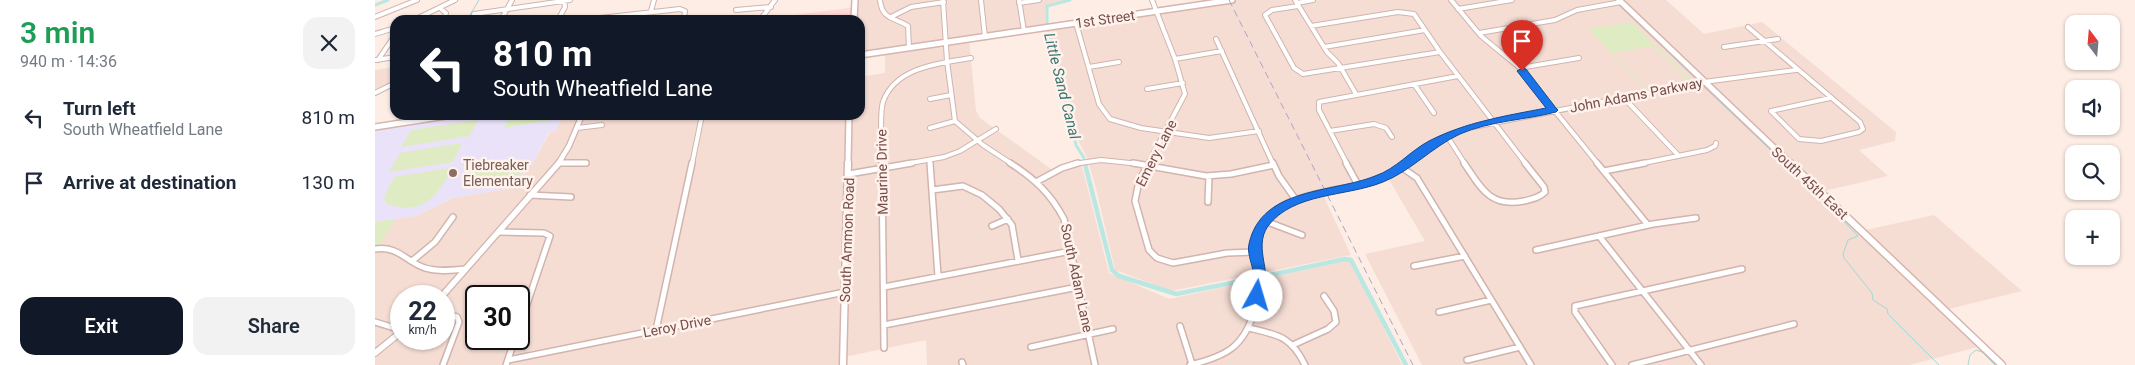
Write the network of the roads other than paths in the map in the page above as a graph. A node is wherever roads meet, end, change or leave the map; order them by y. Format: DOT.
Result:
graph roads {
  1 [pos="417,0"];
  2 [pos="455,0"];
  3 [pos="512,0"];
  4 [pos="564,0"];
  5 [pos="570,0"];
  6 [pos="654,0"];
  7 [pos="775,0"];
  8 [pos="855,0"];
  9 [pos="880,0"];
  10 [pos="981,0"];
  11 [pos="1039,0"];
  12 [pos="1152,0"];
  13 [pos="1232,0"];
  14 [pos="1313,0"];
  15 [pos="1451,0"];
  16 [pos="1513,0"];
  17 [pos="944,1"];
  18 [pos="1019,1"];
  19 [pos="1620,1"];
  20 [pos="1297,3"];
  21 [pos="771,7"];
  22 [pos="441,9"];
  23 [pos="1458,9"];
  24 [pos="507,10"];
  25 [pos="736,10"];
  26 [pos="651,11"];
  27 [pos="1155,12"];
  28 [pos="474,14"];
  29 [pos="426,15"];
  30 [pos="445,15"];
  31 [pos="504,15"];
  32 [pos="561,15"];
  33 [pos="620,15"];
  34 [pos="685,15"];
  35 [pos="764,15"];
  36 [pos="854,15"];
  37 [pos="375,17"];
  38 [pos="891,17"];
  39 [pos="1075,23"];
  40 [pos="1311,26"];
  41 [pos="1748,28"];
  42 [pos="390,30"];
  43 [pos="1425,30"];
  44 [pos="1024,31"];
  45 [pos="1479,33"];
  46 [pos="375,34"];
  47 [pos="985,36"];
  48 [pos="1778,39"];
  49 [pos="1217,40"];
  50 [pos="1763,41"];
  51 [pos="390,42"];
  52 [pos="946,42"];
  53 [pos="1324,47"];
  54 [pos="1723,47"];
  55 [pos="909,48"];
  56 [pos="1222,51"];
  57 [pos="1440,52"];
  58 [pos="865,54"];
  59 [pos="971,58"];
  60 [pos="1579,58"];
  61 [pos="390,59"];
  62 [pos="1175,59"];
  63 [pos="376,60"];
  64 [pos="947,62"];
  65 [pos="1119,62"];
  66 [pos="1089,67"];
  67 [pos="1520,68"];
  68 [pos="1341,69"];
  69 [pos="1796,70"];
  70 [pos="1458,76"];
  71 [pos="1704,82"];
  72 [pos="1183,83"];
  73 [pos="1413,84"];
  74 [pos="390,86"];
  75 [pos="1147,89"];
  76 [pos="375,93"];
  77 [pos="1356,94"];
  78 [pos="951,95"];
  79 [pos="1623,97"];
  80 [pos="1830,98"];
  81 [pos="929,99"];
  82 [pos="1553,110"];
  83 [pos="1434,113"];
  84 [pos="415,120"];
  85 [pos="580,120"];
  86 [pos="701,120"];
  87 [pos="849,120"];
  88 [pos="955,121"];
  89 [pos="1493,121"];
  90 [pos="601,125"];
  91 [pos="375,126"];
  92 [pos="577,128"];
  93 [pos="930,128"];
  94 [pos="996,129"];
  95 [pos="1259,131"];
  96 [pos="1330,131"];
  97 [pos="1166,132"];
  98 [pos="1447,136"];
  99 [pos="1392,137"];
  100 [pos="977,141"];
  101 [pos="1716,143"];
  102 [pos="1679,155"];
  103 [pos="930,160"];
  104 [pos="559,163"];
  105 [pos="586,163"];
  106 [pos="1147,166"];
  107 [pos="1274,166"];
  108 [pos="1401,167"];
  109 [pos="882,168"];
  110 [pos="1604,171"];
  111 [pos="849,174"];
  112 [pos="1209,176"];
  113 [pos="1036,182"];
  114 [pos="1358,186"];
  115 [pos="932,190"];
  116 [pos="530,196"];
  117 [pos="571,197"];
  118 [pos="1296,200"];
  119 [pos="1208,202"];
  120 [pos="453,217"];
  121 [pos="1696,218"];
  122 [pos="1008,219"];
  123 [pos="1265,221"];
  124 [pos="1648,225"];
  125 [pos="992,226"];
  126 [pos="499,232"];
  127 [pos="1302,235"];
  128 [pos="1599,236"];
  129 [pos="375,249"];
  130 [pos="1536,250"];
  131 [pos="1071,251"];
  132 [pos="1255,252"];
  133 [pos="1465,256"];
  134 [pos="1019,260"];
  135 [pos="412,261"];
  136 [pos="1414,266"];
  137 [pos="465,269"];
  138 [pos="1742,269"];
  139 [pos="938,276"];
  140 [pos="451,285"];
  141 [pos="884,287"];
  142 [pos="1078,287"];
  143 [pos="1643,291"];
  144 [pos="845,292"];
  145 [pos="530,295"];
  146 [pos="1323,296"];
  147 [pos="1491,300"];
  148 [pos="1439,312"];
  149 [pos="455,316"];
  150 [pos="375,322"];
  151 [pos="1794,324"];
  152 [pos="884,326"];
  153 [pos="1180,326"];
  154 [pos="390,327"];
  155 [pos="1249,328"];
  156 [pos="1113,329"];
  157 [pos="455,330"];
  158 [pos="655,330"];
  159 [pos="1089,335"];
  160 [pos="390,340"];
  161 [pos="1295,344"];
  162 [pos="1520,346"];
  163 [pos="1031,347"];
  164 [pos="884,348"];
  165 [pos="448,350"];
  166 [pos="511,350"];
  167 [pos="1690,350"];
  168 [pos="375,353"];
  169 [pos="1467,360"];
  170 [pos="507,362"];
  171 [pos="443,365"];
  172 [pos="843,365"];
  173 [pos="1095,365"];
  174 [pos="1191,365"];
  175 [pos="1305,365"];
  176 [pos="1531,365"];
  177 [pos="1612,365"];
  178 [pos="1632,365"];
  179 [pos="1701,365"];
  180 [pos="2002,365"];
  1 -- 37 [label="street"];
  2 -- 22 [label="street"];
  3 -- 24 [label="street"];
  4 -- 5 [label="street"];
  4 -- 24 [label="street"];
  4 -- 32 [label="street"];
  6 -- 26 [label="street"];
  7 -- 21 [label="street"];
  8 -- 36 [label="main road"];
  9 -- 38 [label="street"];
  10 -- 47 [label="street"];
  11 -- 18 [label="street"];
  12 -- 27 [label="street, Emery Lane"];
  13 -- 27 [label="main road, 1st Street"];
  14 -- 20 [label="street"];
  15 -- 23 [label="street"];
  16 -- 23 [label="street"];
  17 -- 38 [label="street"];
  17 -- 52 [label="street"];
  18 -- 44 [label="street"];
  19 -- 45 [label="street"];
  19 -- 71 [label="main road, South 45th East"];
  20 -- 40 [label="street"];
  20 -- 68 [label="street"];
  21 -- 25 [label="street"];
  21 -- 35 [label="street"];
  22 -- 29 [label="street"];
  22 -- 30 [label="street"];
  23 -- 45 [label="street"];
  24 -- 28 [label="street"];
  24 -- 31 [label="street"];
  26 -- 33 [label="street"];
  26 -- 34 [label="street"];
  27 -- 39 [label="main road, 1st Street"];
  27 -- 62 [label="street, Emery Lane"];
  38 -- 55 [label="street"];
  39 -- 44 [label="main road, 1st Street"];
  39 -- 66 [label="street"];
  40 -- 43 [label="street"];
  40 -- 53 [label="street"];
  41 -- 50 [label="street"];
  42 -- 46 [label="street"];
  43 -- 53 [label="street"];
  43 -- 57 [label="street"];
  44 -- 47 [label="main road, 1st Street"];
  45 -- 67 [label="street"];
  47 -- 52 [label="main road, 1st Street"];
  48 -- 50 [label="street"];
  49 -- 56 [label="street"];
  50 -- 54 [label="street"];
  50 -- 69 [label="street"];
  51 -- 63 [label="street"];
  52 -- 55 [label="main road, 1st Street"];
  52 -- 64 [label="street"];
  53 -- 68 [label="street"];
  55 -- 58 [label="main road, 1st Street"];
  56 -- 62 [label="street"];
  56 -- 95 [label="street"];
  57 -- 68 [label="street"];
  57 -- 70 [label="street"];
  59 -- 64 [label="street, Maurine Drive"];
  60 -- 67 [label="street"];
  61 -- 63 [label="street"];
  62 -- 72 [label="street, Emery Lane"];
  64 -- 78 [label="street"];
  64 -- 109 [label="street, Maurine Drive"];
  65 -- 66 [label="street"];
  66 -- 97 [label="street"];
  67 -- 82 [label="street"];
  68 -- 77 [label="street"];
  69 -- 71 [label="street, John Adams Parkway"];
  69 -- 80 [label="street"];
  70 -- 73 [label="street"];
  70 -- 89 [label="street"];
  71 -- 79 [label="street, John Adams Parkway"];
  71 -- 180 [label="main road, South 45th East"];
  72 -- 75 [label="street"];
  72 -- 97 [label="street, Emery Lane"];
  73 -- 77 [label="street"];
  73 -- 83 [label="street"];
  74 -- 76 [label="street"];
  77 -- 96 [label="street"];
  78 -- 81 [label="street"];
  78 -- 88 [label="street"];
  79 -- 82 [label="street, John Adams Parkway"];
  79 -- 102 [label="street"];
  80 -- 80 [label="street"];
  82 -- 89 [label="street, John Adams Parkway"];
  82 -- 110 [label="street"];
  84 -- 91 [label="main road"];
  85 -- 92 [label="street"];
  86 -- 158 [label="street"];
  87 -- 111 [label="main road, South Ammon Road"];
  88 -- 93 [label="street"];
  88 -- 100 [label="street, South Adam Lane"];
  89 -- 98 [label="street, John Adams Parkway"];
  89 -- 98 [label="street"];
  90 -- 92 [label="street"];
  92 -- 104 [label="street"];
  94 -- 100 [label="street"];
  95 -- 97 [label="street"];
  95 -- 107 [label="street"];
  96 -- 99 [label="street"];
  96 -- 114 [label="street"];
  97 -- 106 [label="street, Emery Lane"];
  98 -- 108 [label="street, John Adams Parkway"];
  100 -- 103 [label="street"];
  100 -- 113 [label="street, South Adam Lane"];
  101 -- 102 [label="street"];
  102 -- 110 [label="street"];
  103 -- 109 [label="street"];
  103 -- 115 [label="street"];
  104 -- 105 [label="street"];
  104 -- 116 [label="street"];
  106 -- 112 [label="street"];
  106 -- 113 [label="street"];
  106 -- 132 [label="street, Emery Lane"];
  107 -- 112 [label="street"];
  107 -- 118 [label="street"];
  108 -- 114 [label="street, John Adams Parkway"];
  108 -- 133 [label="street"];
  109 -- 111 [label="street"];
  109 -- 141 [label="street, Maurine Drive"];
  110 -- 124 [label="street"];
  111 -- 144 [label="main road, South Ammon Road"];
  112 -- 119 [label="street"];
  113 -- 131 [label="street, South Adam Lane"];
  114 -- 118 [label="street, John Adams Parkway"];
  115 -- 122 [label="street"];
  115 -- 139 [label="street"];
  116 -- 117 [label="street"];
  116 -- 126 [label="street"];
  118 -- 123 [label="street, John Adams Parkway"];
  120 -- 135 [label="street"];
  121 -- 124 [label="street"];
  122 -- 125 [label="street"];
  122 -- 134 [label="street"];
  123 -- 127 [label="street"];
  123 -- 132 [label="street"];
  124 -- 128 [label="street"];
  126 -- 137 [label="street"];
  126 -- 145 [label="street"];
  128 -- 130 [label="street"];
  128 -- 143 [label="street"];
  129 -- 135 [label="street"];
  131 -- 134 [label="street"];
  131 -- 142 [label="street, South Adam Lane"];
  132 -- 155 [label="street"];
  133 -- 136 [label="street"];
  133 -- 147 [label="street"];
  134 -- 139 [label="street"];
  135 -- 137 [label="street"];
  137 -- 140 [label="street"];
  138 -- 143 [label="street"];
  139 -- 141 [label="street"];
  141 -- 152 [label="street, Maurine Drive"];
  142 -- 152 [label="street"];
  142 -- 159 [label="street, South Adam Lane"];
  143 -- 167 [label="street"];
  143 -- 177 [label="street"];
  144 -- 158 [label="street, Leroy Drive"];
  144 -- 172 [label="main road, South Ammon Road"];
  146 -- 161 [label="street"];
  147 -- 148 [label="street"];
  147 -- 162 [label="street"];
  149 -- 157 [label="street"];
  150 -- 154 [label="street"];
  151 -- 167 [label="street"];
  152 -- 164 [label="street, Maurine Drive"];
  153 -- 174 [label="street"];
  155 -- 161 [label="street"];
  155 -- 174 [label="street"];
  156 -- 159 [label="street"];
  158 -- 170 [label="street, Leroy Drive"];
  159 -- 163 [label="street"];
  159 -- 173 [label="street, South Adam Lane"];
  160 -- 168 [label="street"];
  161 -- 175 [label="street"];
  162 -- 169 [label="street"];
  162 -- 176 [label="street"];
  165 -- 171 [label="street"];
  166 -- 170 [label="street"];
  167 -- 178 [label="street"];
  167 -- 179 [label="street"];
}
